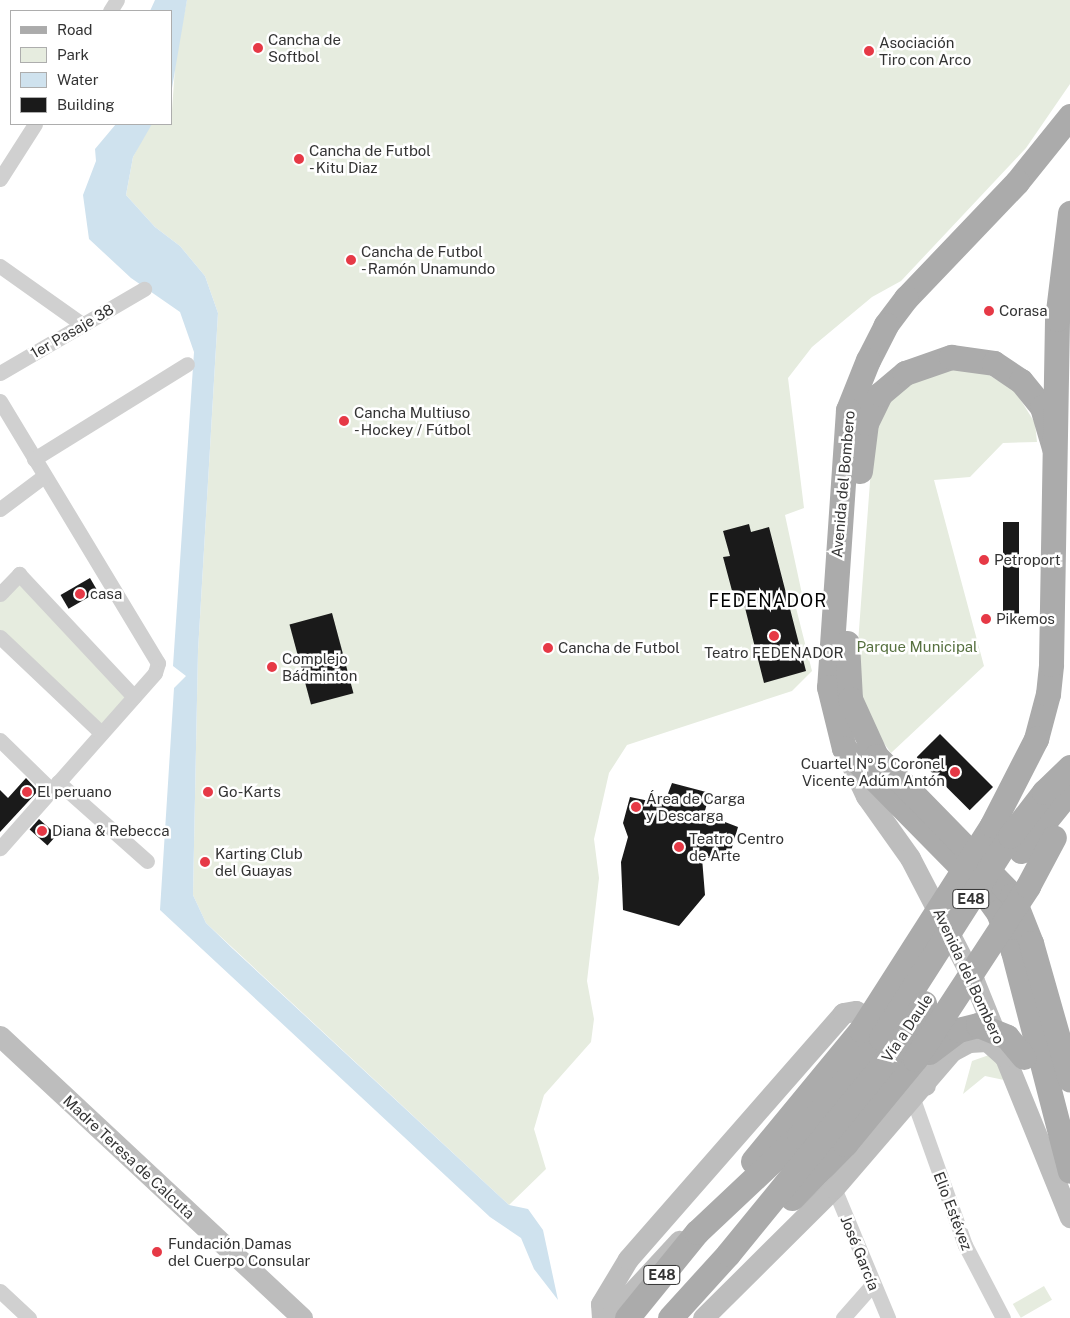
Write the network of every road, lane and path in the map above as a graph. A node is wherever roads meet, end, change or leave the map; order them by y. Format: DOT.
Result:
graph roads {
  1 [pos="1070,116"];
  2 [pos="35,125"];
  3 [pos="0,179"];
  4 [pos="1070,213"];
  5 [pos="0,266"];
  6 [pos="144,289"];
  7 [pos="82,324"];
  8 [pos="187,364"];
  9 [pos="0,373"];
  10 [pos="0,401"];
  11 [pos="1054,448"];
  12 [pos="34,459"];
  13 [pos="44,476"];
  14 [pos="0,509"];
  15 [pos="0,594"];
  16 [pos="0,637"];
  17 [pos="134,697"];
  18 [pos="101,733"];
  19 [pos="0,740"];
  20 [pos="844,748"];
  21 [pos="1070,760"];
  22 [pos="1070,767"];
  23 [pos="55,786"];
  24 [pos="1070,790"];
  25 [pos="0,848"];
  26 [pos="147,861"];
  27 [pos="0,1036"];
  28 [pos="1017,1060"];
  29 [pos="901,1063"];
  30 [pos="1070,1080"];
  31 [pos="1069,1168"];
  32 [pos="834,1188"];
  33 [pos="1070,1217"];
  34 [pos="697,1232"];
  35 [pos="728,1254"];
  36 [pos="872,1285"];
  37 [pos="0,1291"];
  38 [pos="29,1318"];
  39 [pos="302,1318"];
  40 [pos="602,1318"];
  41 [pos="608,1318"];
  42 [pos="627,1318"];
  43 [pos="670,1318"];
  44 [pos="703,1318"];
  45 [pos="843,1318"];
  46 [pos="888,1318"];
  47 [pos="1003,1318"];
  1 -- 20 [label="main road, Avenida del Bombero"];
  2 -- 3 [label="street"];
  4 -- 11 [label="main road"];
  5 -- 7 [label="street"];
  6 -- 7 [label="street, 1er Pasaje 38"];
  7 -- 9 [label="street, 1er Pasaje 38"];
  8 -- 12 [label="street"];
  10 -- 12 [label="street"];
  11 -- 29 [label="main road, Vía a Daule, bridge"];
  11 -- 30 [label="main road"];
  12 -- 13 [label="street"];
  13 -- 14 [label="street"];
  13 -- 17 [label="street"];
  15 -- 17 [label="street"];
  16 -- 18 [label="street"];
  17 -- 18 [label="street"];
  18 -- 23 [label="street"];
  19 -- 23 [label="street"];
  20 -- 28 [label="main road, Avenida del Bombero"];
  20 -- 31 [label="main road, Avenida del Bombero"];
  21 -- 29 [label="main road, Vía a Daule, bridge"];
  22 -- 29 [label="main road, Vía a Daule / E48, bridge"];
  23 -- 25 [label="street"];
  23 -- 26 [label="street"];
  24 -- 29 [label="main road, Vía a Daule / E48, bridge"];
  27 -- 39 [label="main road, Madre Teresa de Calcuta"];
  28 -- 29 [label="main road, bridge"];
  28 -- 31 [label="main road"];
  28 -- 33 [label="main road, Avenida del Bombero"];
  29 -- 32 [label="main road, Vía a Daule"];
  29 -- 34 [label="main road, Vía a Daule / E48"];
  29 -- 35 [label="main road, Vía a Daule / E48"];
  29 -- 35 [label="main road, Vía a Daule"];
  29 -- 40 [label="main road"];
  29 -- 47 [label="street, Elio Estévez"];
  32 -- 36 [label="street, José García"];
  32 -- 44 [label="main road, Vía a Daule"];
  34 -- 41 [label="main road, Vía a Daule"];
  34 -- 42 [label="main road, Vía a Daule / E48"];
  35 -- 43 [label="main road, Vía a Daule / E48"];
  36 -- 45 [label="street"];
  36 -- 46 [label="street, José García"];
  37 -- 38 [label="street"];
}
